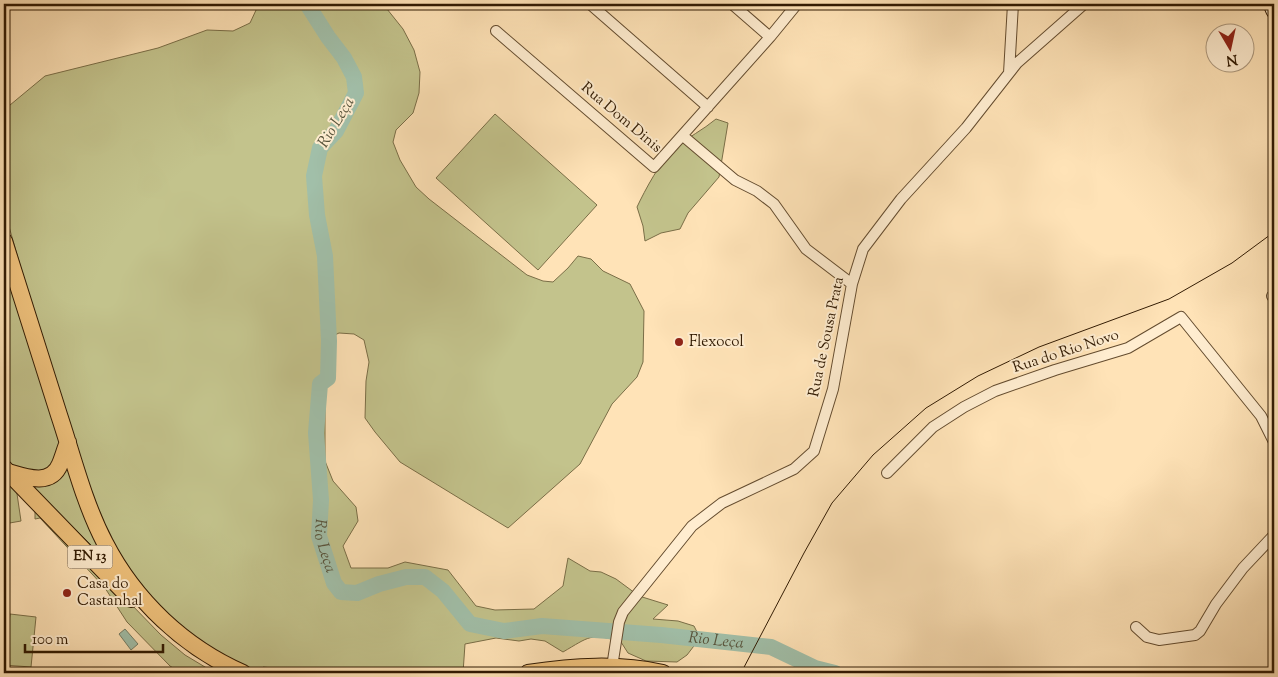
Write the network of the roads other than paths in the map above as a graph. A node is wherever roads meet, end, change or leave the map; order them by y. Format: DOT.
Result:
graph roads {
  1 [pos="590,4"];
  2 [pos="732,4"];
  3 [pos="797,4"];
  4 [pos="1013,4"];
  5 [pos="1084,4"];
  6 [pos="1271,4"];
  7 [pos="1274,11"];
  8 [pos="496,31"];
  9 [pos="770,37"];
  10 [pos="1009,73"];
  11 [pos="708,107"];
  12 [pos="683,136"];
  13 [pos="4,241"];
  14 [pos="852,284"];
  15 [pos="68,442"];
  16 [pos="1274,442"];
  17 [pos="6,470"];
  18 [pos="887,473"];
  19 [pos="1274,535"];
  20 [pos="1136,627"];
  21 [pos="612,666"];
  22 [pos="225,673"];
  23 [pos="243,673"];
  24 [pos="528,673"];
  25 [pos="664,673"];
  1 -- 11 [label="street"];
  2 -- 9 [label="street"];
  3 -- 9 [label="street, Rua Dom Dinis"];
  4 -- 10 [label="street"];
  5 -- 10 [label="street, Rua de Sousa Prata"];
  6 -- 7 [label="main road"];
  8 -- 12 [label="street, Rua Dom Dinis"];
  9 -- 11 [label="street, Rua Dom Dinis"];
  10 -- 14 [label="street, Rua de Sousa Prata"];
  11 -- 12 [label="street, Rua Dom Dinis"];
  12 -- 14 [label="street"];
  13 -- 15 [label="main road, EN 13"];
  14 -- 21 [label="street, Rua de Sousa Prata"];
  15 -- 17 [label="main road, EN 13"];
  15 -- 23 [label="main road, EN 13"];
  16 -- 18 [label="street, Rua do Rio Novo"];
  17 -- 22 [label="main road, EN 13"];
  19 -- 20 [label="street"];
  21 -- 24 [label="main road"];
  21 -- 25 [label="main road"];
}
